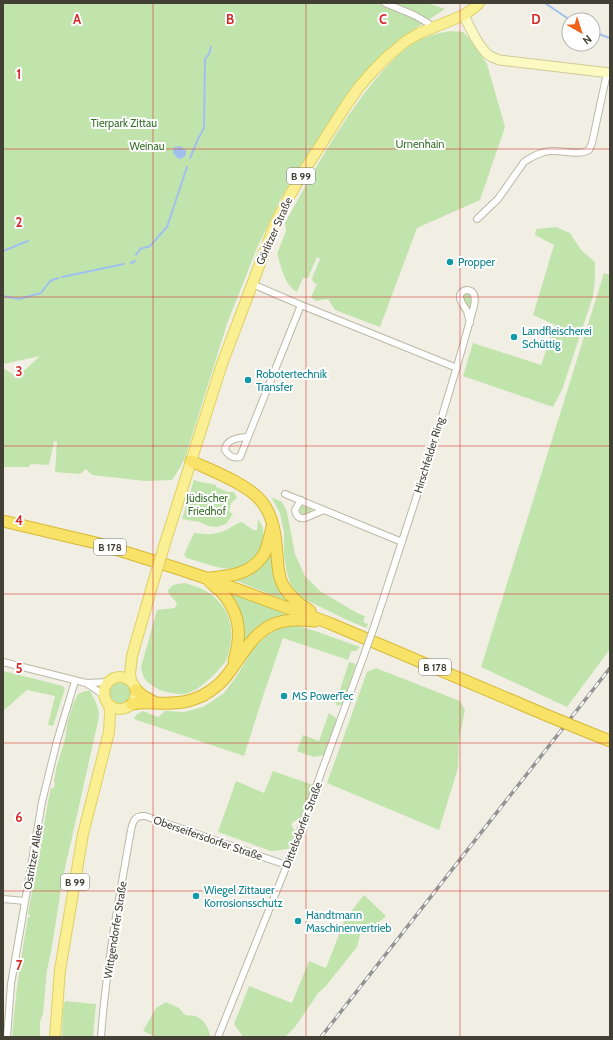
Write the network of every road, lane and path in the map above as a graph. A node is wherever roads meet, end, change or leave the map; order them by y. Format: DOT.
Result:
graph roads {
  1 [pos="385,3"];
  2 [pos="479,3"];
  3 [pos="464,15"];
  4 [pos="431,28"];
  5 [pos="608,73"];
  6 [pos="477,219"];
  7 [pos="252,284"];
  8 [pos="301,305"];
  9 [pos="470,323"];
  10 [pos="457,368"];
  11 [pos="247,437"];
  12 [pos="191,461"];
  13 [pos="285,494"];
  14 [pos="301,500"];
  15 [pos="324,510"];
  16 [pos="3,521"];
  17 [pos="272,524"];
  18 [pos="402,542"];
  19 [pos="206,578"];
  20 [pos="329,622"];
  21 [pos="374,627"];
  22 [pos="132,656"];
  23 [pos="3,662"];
  24 [pos="231,669"];
  25 [pos="119,676"];
  26 [pos="75,681"];
  27 [pos="108,682"];
  28 [pos="86,683"];
  29 [pos="134,685"];
  30 [pos="104,695"];
  31 [pos="155,702"];
  32 [pos="109,705"];
  33 [pos="127,706"];
  34 [pos="109,732"];
  35 [pos="610,742"];
  36 [pos="133,823"];
  37 [pos="286,865"];
  38 [pos="3,899"];
  39 [pos="25,901"];
  40 [pos="7,1037"];
  41 [pos="55,1037"];
  42 [pos="101,1037"];
  43 [pos="218,1037"];
  1 -- 4 [label="street"];
  2 -- 3 [label="main road, Görlitzer Straße / B 99"];
  3 -- 4 [label="main road, Görlitzer Straße / B 99"];
  3 -- 5 [label="street"];
  4 -- 7 [label="main road, Görlitzer Straße / B 99"];
  5 -- 6 [label="street"];
  7 -- 8 [label="street"];
  7 -- 12 [label="main road, Görlitzer Straße / B 99"];
  8 -- 10 [label="street"];
  8 -- 11 [label="street"];
  9 -- 9 [label="street, Hirschfelder Ring"];
  9 -- 10 [label="street, Hirschfelder Ring"];
  10 -- 18 [label="street, Hirschfelder Ring"];
  12 -- 17 [label="highway"];
  12 -- 22 [label="main road, B 99, bridge"];
  13 -- 14 [label="street"];
  14 -- 15 [label="street"];
  14 -- 15 [label="street"];
  15 -- 18 [label="street"];
  16 -- 19 [label="highway, B 178"];
  17 -- 19 [label="highway"];
  17 -- 20 [label="highway"];
  18 -- 21 [label="street, Hirschfelder Ring"];
  19 -- 20 [label="highway, B 178"];
  19 -- 24 [label="highway"];
  20 -- 24 [label="highway"];
  20 -- 35 [label="highway, B 178, bridge"];
  21 -- 37 [label="street, Dittelsdorfer Straße, bridge"];
  22 -- 25 [label="main road, B 99"];
  22 -- 29 [label="main road, B 99"];
  23 -- 26 [label="street"];
  24 -- 31 [label="highway"];
  25 -- 27 [label="main road"];
  25 -- 29 [label="main road"];
  26 -- 28 [label="street"];
  26 -- 39 [label="street, Ostritzer Allee"];
  27 -- 28 [label="street"];
  27 -- 30 [label="main road"];
  28 -- 30 [label="street"];
  29 -- 31 [label="highway"];
  29 -- 33 [label="main road"];
  30 -- 32 [label="main road"];
  31 -- 33 [label="highway"];
  32 -- 33 [label="main road"];
  32 -- 34 [label="main road, B 99"];
  33 -- 34 [label="main road, B 99"];
  34 -- 41 [label="main road, B 99"];
  36 -- 37 [label="street, Oberseifersdorfer Straße"];
  36 -- 42 [label="street, Wittgendorfer Straße"];
  37 -- 43 [label="street, Dittelsdorfer Straße"];
  38 -- 39 [label="street"];
  39 -- 40 [label="street, Ostritzer Allee"];
}
